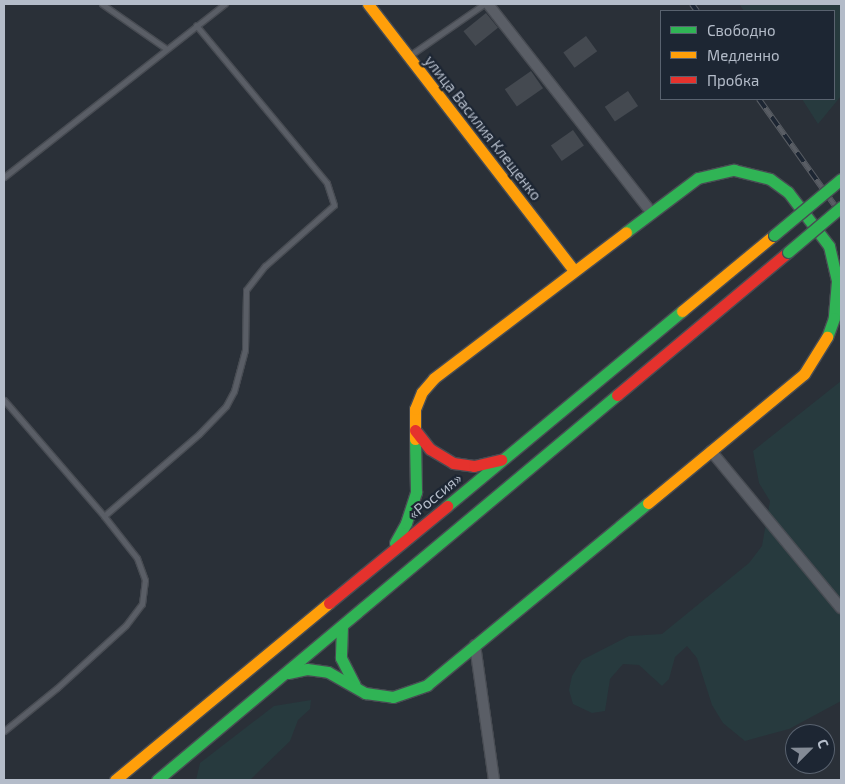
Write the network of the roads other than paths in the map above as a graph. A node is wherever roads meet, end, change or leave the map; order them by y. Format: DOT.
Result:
graph roads {
  1 [pos="102,4"];
  2 [pos="225,4"];
  3 [pos="368,4"];
  4 [pos="484,4"];
  5 [pos="488,4"];
  6 [pos="196,25"];
  7 [pos="165,48"];
  8 [pos="409,57"];
  9 [pos="4,177"];
  10 [pos="841,179"];
  11 [pos="841,208"];
  12 [pos="651,212"];
  13 [pos="574,271"];
  14 [pos="4,400"];
  15 [pos="414,433"];
  16 [pos="711,451"];
  17 [pos="512,453"];
  18 [pos="104,516"];
  19 [pos="382,558"];
  20 [pos="841,608"];
  21 [pos="342,626"];
  22 [pos="475,645"];
  23 [pos="286,674"];
  24 [pos="365,693"];
  25 [pos="4,731"];
  26 [pos="115,780"];
  27 [pos="156,780"];
  28 [pos="494,780"];
  1 -- 7 [label="lane"];
  2 -- 6 [label="lane"];
  3 -- 8 [label="main road, улица Василия Клещенко"];
  4 -- 8 [label="lane"];
  5 -- 12 [label="street"];
  6 -- 7 [label="lane"];
  6 -- 18 [label="lane"];
  7 -- 9 [label="lane"];
  8 -- 13 [label="main road, улица Василия Клещенко"];
  10 -- 17 [label="main road, «Россия», bridge"];
  11 -- 21 [label="main road, bridge"];
  12 -- 13 [label="main road"];
  12 -- 16 [label="main road"];
  13 -- 15 [label="main road"];
  14 -- 18 [label="lane"];
  15 -- 17 [label="main road"];
  15 -- 19 [label="main road"];
  16 -- 20 [label="street"];
  16 -- 22 [label="main road"];
  17 -- 19 [label="main road, «Россия»"];
  18 -- 25 [label="lane"];
  19 -- 26 [label="main road, «Россия»"];
  21 -- 23 [label="main road"];
  21 -- 24 [label="main road"];
  22 -- 24 [label="main road"];
  22 -- 28 [label="street"];
  23 -- 24 [label="main road"];
  23 -- 27 [label="main road"];
}
